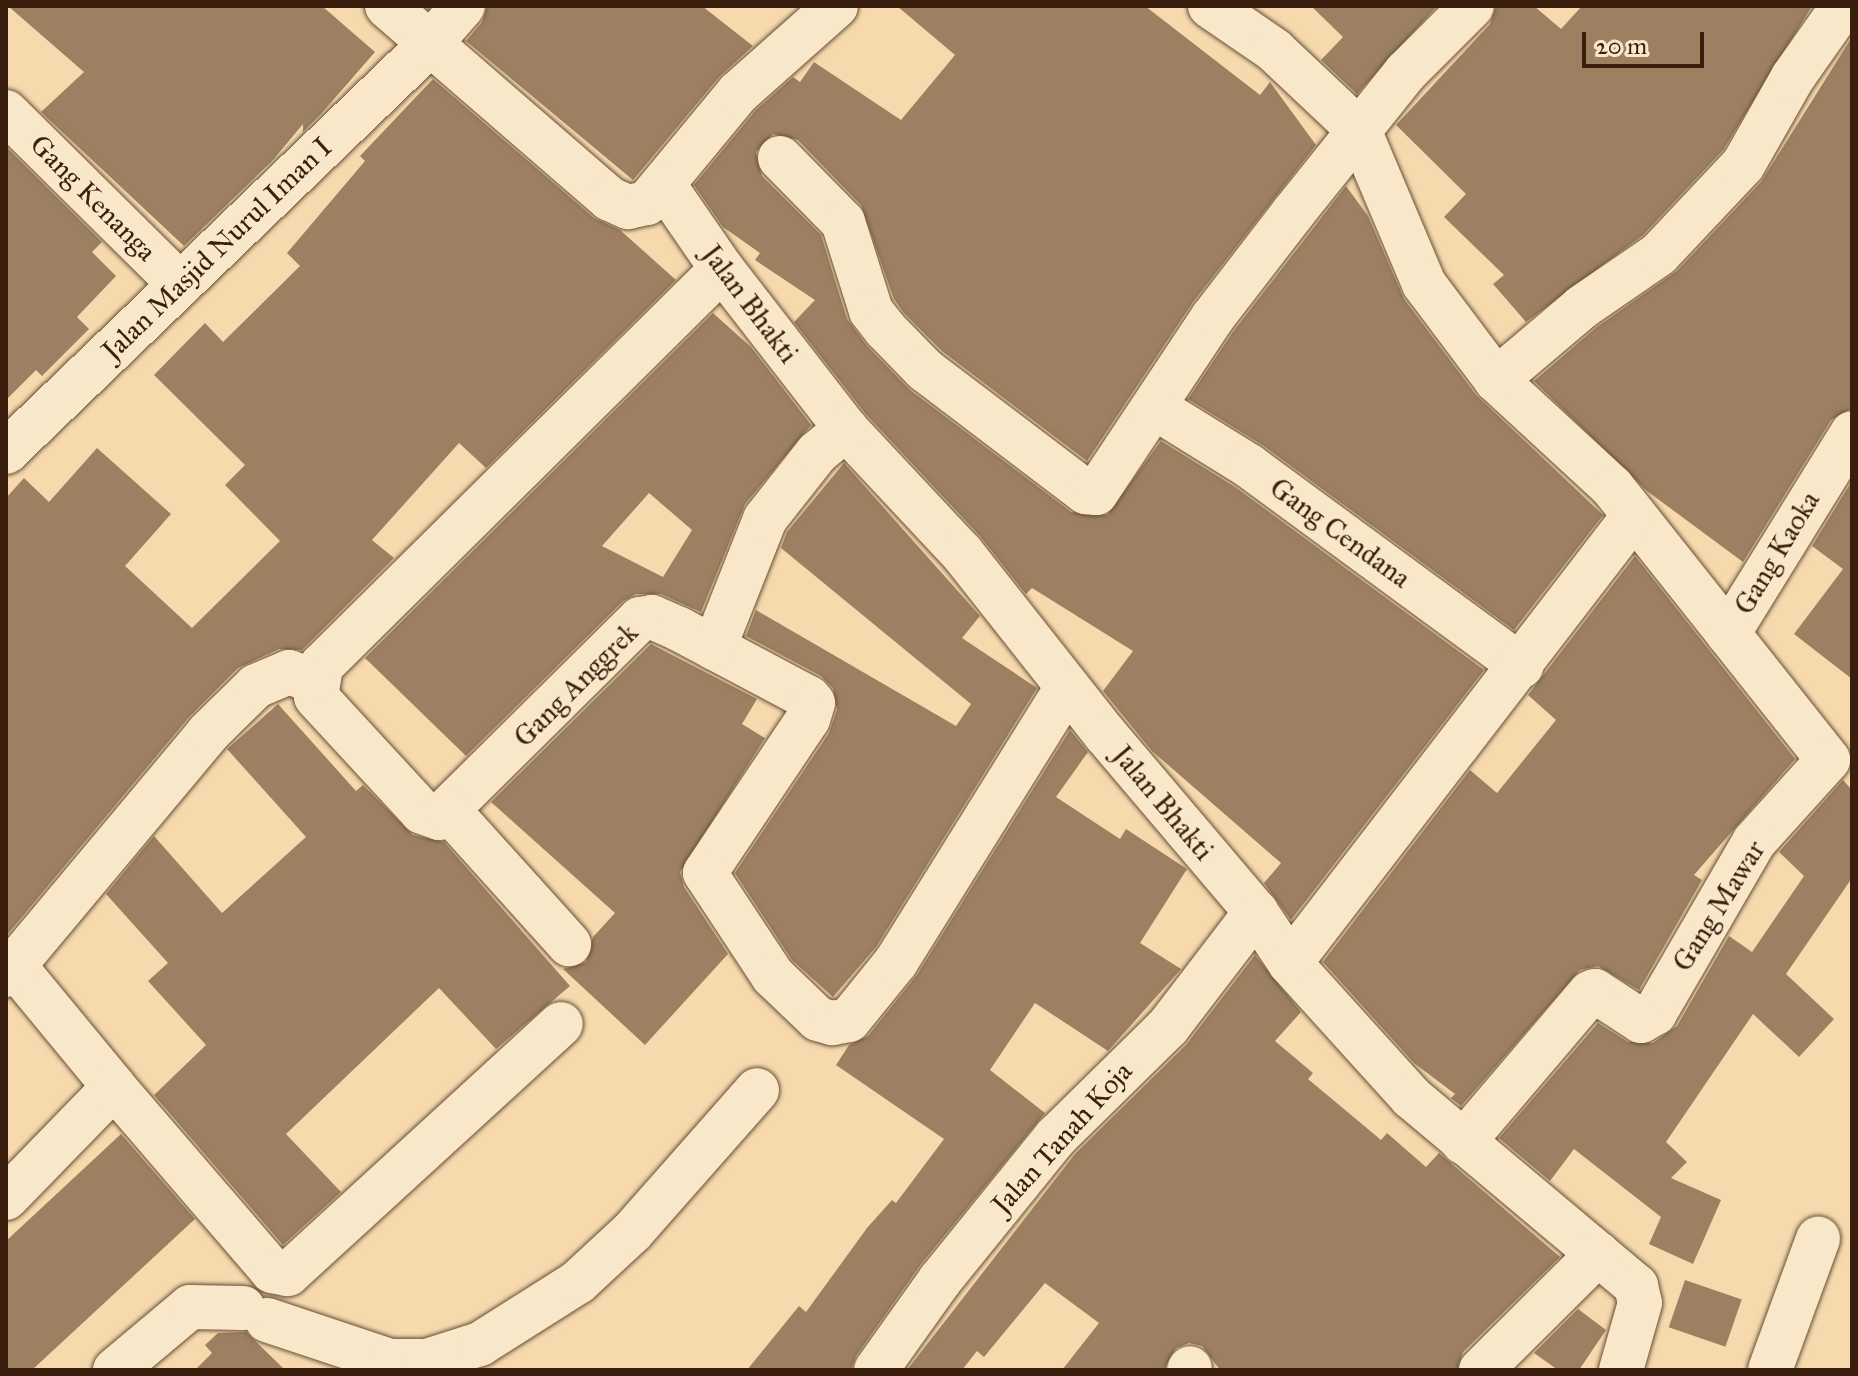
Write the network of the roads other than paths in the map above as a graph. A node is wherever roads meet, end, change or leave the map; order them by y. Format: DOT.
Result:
graph roads {
  1 [pos="387,6"];
  2 [pos="463,6"];
  3 [pos="836,6"];
  4 [pos="1210,6"];
  5 [pos="1472,6"];
  6 [pos="1843,6"];
  7 [pos="428,46"];
  8 [pos="6,112"];
  9 [pos="1359,130"];
  10 [pos="780,158"];
  11 [pos="646,196"];
  12 [pos="722,269"];
  13 [pos="180,284"];
  14 [pos="1496,380"];
  15 [pos="1154,407"];
  16 [pos="846,429"];
  17 [pos="1852,433"];
  18 [pos="6,452"];
  19 [pos="1633,517"];
  20 [pos="1728,634"];
  21 [pos="714,648"];
  22 [pos="1521,666"];
  23 [pos="315,682"];
  24 [pos="1067,687"];
  25 [pos="1840,751"];
  26 [pos="450,812"];
  27 [pos="1256,912"];
  28 [pos="569,944"];
  29 [pos="1290,963"];
  30 [pos="11,972"];
  31 [pos="561,1024"];
  32 [pos="114,1087"];
  33 [pos="757,1090"];
  34 [pos="1463,1142"];
  35 [pos="6,1198"];
  36 [pos="1818,1239"];
  37 [pos="1598,1254"];
  38 [pos="115,1370"];
  39 [pos="876,1370"];
  40 [pos="1481,1370"];
  41 [pos="1621,1370"];
  42 [pos="1770,1370"];
  1 -- 7 [label="street, Jalan Bhakti"];
  2 -- 7 [label="street, Jalan Masjid Nurul Iman I"];
  3 -- 11 [label="street"];
  4 -- 9 [label="street"];
  5 -- 9 [label="street"];
  6 -- 14 [label="street"];
  7 -- 11 [label="street, Jalan Bhakti"];
  7 -- 13 [label="street, Jalan Masjid Nurul Iman I"];
  8 -- 13 [label="street, Gang Kenanga"];
  9 -- 14 [label="street, Gang Mawar"];
  9 -- 15 [label="street"];
  10 -- 15 [label="street"];
  11 -- 12 [label="street, Jalan Bhakti"];
  12 -- 16 [label="street, Jalan Bhakti"];
  12 -- 23 [label="street"];
  13 -- 18 [label="street, Jalan Masjid Nurul Iman I"];
  14 -- 19 [label="street, Gang Mawar"];
  15 -- 22 [label="street, Gang Cendana"];
  16 -- 21 [label="street"];
  16 -- 24 [label="street, Jalan Bhakti"];
  17 -- 20 [label="street, Gang Kaoka"];
  19 -- 20 [label="street, Gang Mawar"];
  19 -- 22 [label="street"];
  20 -- 25 [label="street, Gang Mawar"];
  21 -- 24 [label="street, Gang Anggrek"];
  21 -- 26 [label="street, Gang Anggrek"];
  22 -- 29 [label="street"];
  23 -- 26 [label="street"];
  23 -- 30 [label="street"];
  24 -- 27 [label="street, Jalan Bhakti"];
  25 -- 34 [label="street, Gang Mawar"];
  26 -- 28 [label="street"];
  27 -- 29 [label="street, Jalan Bhakti"];
  27 -- 39 [label="street, Jalan Tanah Koja"];
  29 -- 34 [label="street, Jalan Bhakti"];
  30 -- 32 [label="street"];
  31 -- 32 [label="street"];
  32 -- 35 [label="street"];
  33 -- 38 [label="street"];
  34 -- 37 [label="street, Jalan Bhakti"];
  36 -- 42 [label="street"];
  37 -- 40 [label="street"];
  37 -- 41 [label="street, Jalan Bhakti"];
}
